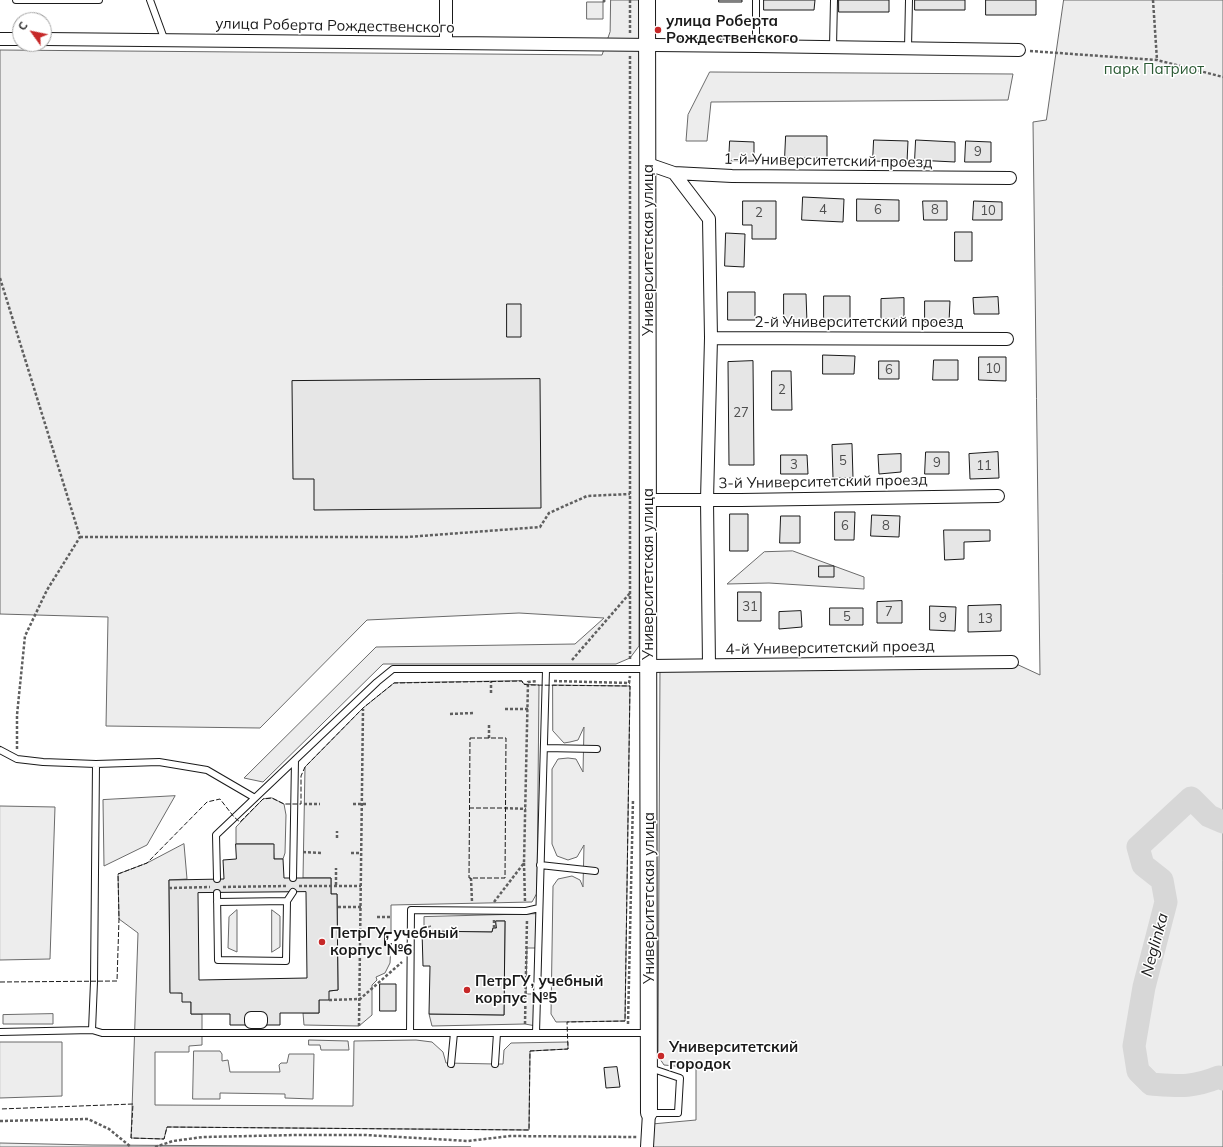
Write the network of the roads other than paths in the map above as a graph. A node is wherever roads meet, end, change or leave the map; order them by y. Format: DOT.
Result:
graph roads {
  1 [pos="16,0"];
  2 [pos="99,0"];
  3 [pos="150,0"];
  4 [pos="446,0"];
  5 [pos="647,0"];
  6 [pos="756,0"];
  7 [pos="834,0"];
  8 [pos="909,0"];
  9 [pos="0,39"];
  10 [pos="12,39"];
  11 [pos="52,39"];
  12 [pos="165,41"];
  13 [pos="446,43"];
  14 [pos="647,45"];
  15 [pos="756,46"];
  16 [pos="833,47"];
  17 [pos="908,48"];
  18 [pos="1019,50"];
  19 [pos="648,164"];
  20 [pos="674,173"];
  21 [pos="1010,178"];
  22 [pos="711,338"];
  23 [pos="1007,339"];
  24 [pos="998,496"];
  25 [pos="648,500"];
  26 [pos="707,500"];
  27 [pos="1012,662"];
  28 [pos="709,665"];
  29 [pos="648,668"];
  30 [pos="546,670"];
  31 [pos="544,748"];
  32 [pos="597,749"];
  33 [pos="0,750"];
  34 [pos="294,760"];
  35 [pos="96,764"];
  36 [pos="255,798"];
  37 [pos="540,866"];
  38 [pos="595,871"];
  39 [pos="293,878"];
  40 [pos="217,879"];
  41 [pos="293,892"];
  42 [pos="217,893"];
  43 [pos="287,901"];
  44 [pos="217,902"];
  45 [pos="540,908"];
  46 [pos="92,1030"];
  47 [pos="0,1032"];
  48 [pos="410,1033"];
  49 [pos="454,1033"];
  50 [pos="497,1033"];
  51 [pos="536,1033"];
  52 [pos="649,1033"];
  53 [pos="451,1064"];
  54 [pos="495,1064"];
  55 [pos="649,1067"];
  56 [pos="649,1113"];
  57 [pos="648,1142"];
  1 -- 2 [label="lane"];
  3 -- 12 [label="lane"];
  4 -- 13 [label="street"];
  5 -- 14 [label="street, Университетская улица"];
  6 -- 15 [label="lane"];
  7 -- 16 [label="lane"];
  8 -- 17 [label="lane"];
  9 -- 10 [label="street"];
  11 -- 12 [label="street, улица Роберта Рождественского"];
  12 -- 13 [label="street, улица Роберта Рождественского"];
  13 -- 14 [label="street, улица Роберта Рождественского"];
  14 -- 15 [label="street, улица Роберта Рождественского"];
  14 -- 19 [label="street, Университетская улица"];
  15 -- 16 [label="street, улица Роберта Рождественского"];
  16 -- 17 [label="street, улица Роберта Рождественского"];
  17 -- 18 [label="street, улица Роберта Рождественского"];
  19 -- 20 [label="street, 1-й Университетский проезд"];
  19 -- 25 [label="street, Университетская улица"];
  20 -- 21 [label="street, 1-й Университетский проезд"];
  20 -- 22 [label="street"];
  22 -- 23 [label="street, 2-й Университетский проезд"];
  22 -- 26 [label="street"];
  24 -- 26 [label="street, 3-й Университетский проезд"];
  25 -- 26 [label="street, 3-й Университетский проезд"];
  25 -- 29 [label="street, Университетская улица"];
  26 -- 28 [label="street"];
  27 -- 28 [label="street, 4-й Университетский проезд"];
  28 -- 29 [label="street, 4-й Университетский проезд"];
  29 -- 30 [label="lane"];
  29 -- 52 [label="street, Университетская улица"];
  30 -- 31 [label="lane"];
  30 -- 34 [label="lane"];
  31 -- 32 [label="lane"];
  31 -- 37 [label="lane"];
  33 -- 35 [label="lane"];
  34 -- 36 [label="lane"];
  34 -- 39 [label="lane"];
  35 -- 36 [label="lane"];
  35 -- 46 [label="lane"];
  36 -- 40 [label="lane"];
  37 -- 38 [label="lane"];
  37 -- 45 [label="lane"];
  41 -- 43 [label="lane"];
  42 -- 44 [label="lane"];
  43 -- 44 [label="lane"];
  43 -- 44 [label="lane"];
  45 -- 48 [label="lane"];
  45 -- 51 [label="lane"];
  46 -- 47 [label="lane"];
  46 -- 48 [label="lane"];
  48 -- 49 [label="lane"];
  49 -- 50 [label="lane"];
  49 -- 53 [label="lane"];
  50 -- 51 [label="lane"];
  50 -- 54 [label="lane"];
  51 -- 52 [label="lane"];
  52 -- 55 [label="street, Университетская улица"];
  55 -- 56 [label="street, Университетская улица"];
  55 -- 56 [label="lane"];
  56 -- 57 [label="street, Университетская улица"];
}
